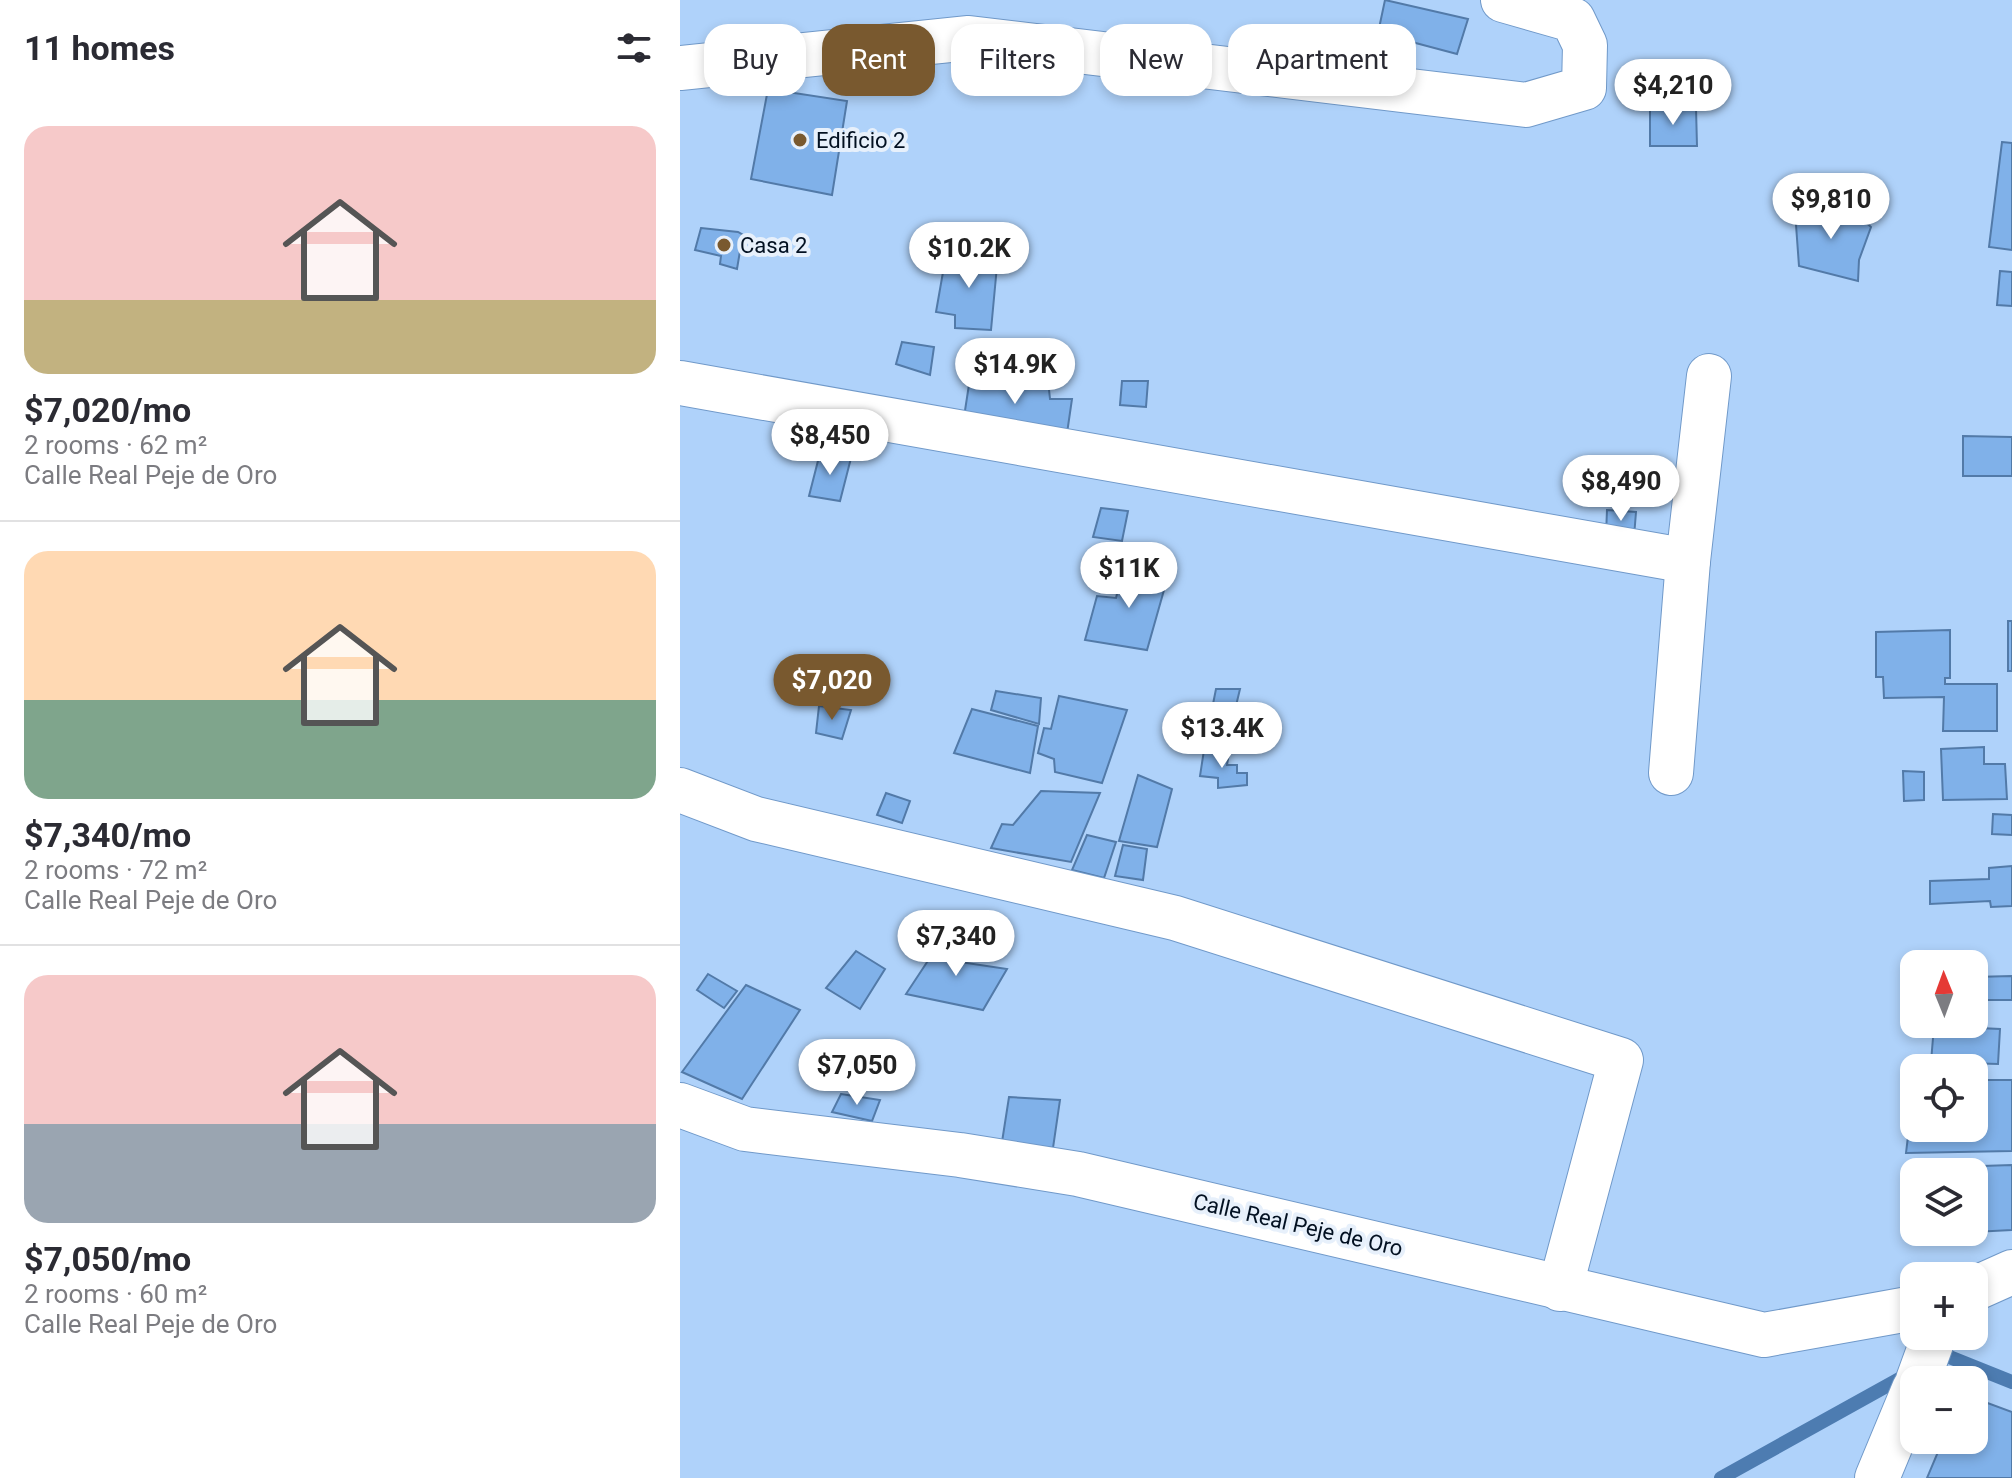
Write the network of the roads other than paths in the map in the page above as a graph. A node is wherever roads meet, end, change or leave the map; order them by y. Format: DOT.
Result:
graph roads {
  1 [pos="1503,0"];
  2 [pos="680,68"];
  3 [pos="1709,376"];
  4 [pos="680,383"];
  5 [pos="1688,561"];
  6 [pos="1671,773"];
  7 [pos="680,790"];
  8 [pos="680,1105"];
  9 [pos="2012,1272"];
  10 [pos="1988,1283"];
  11 [pos="1560,1289"];
  12 [pos="1919,1362"];
  13 [pos="1877,1478"];
  1 -- 2 [label="street"];
  3 -- 5 [label="street"];
  4 -- 5 [label="street"];
  5 -- 6 [label="street"];
  7 -- 11 [label="street"];
  8 -- 11 [label="street, Calle Real Peje de Oro"];
  9 -- 10 [label="street"];
  11 -- 12 [label="street, Calle Real Peje de Oro"];
  12 -- 13 [label="street"];
}
